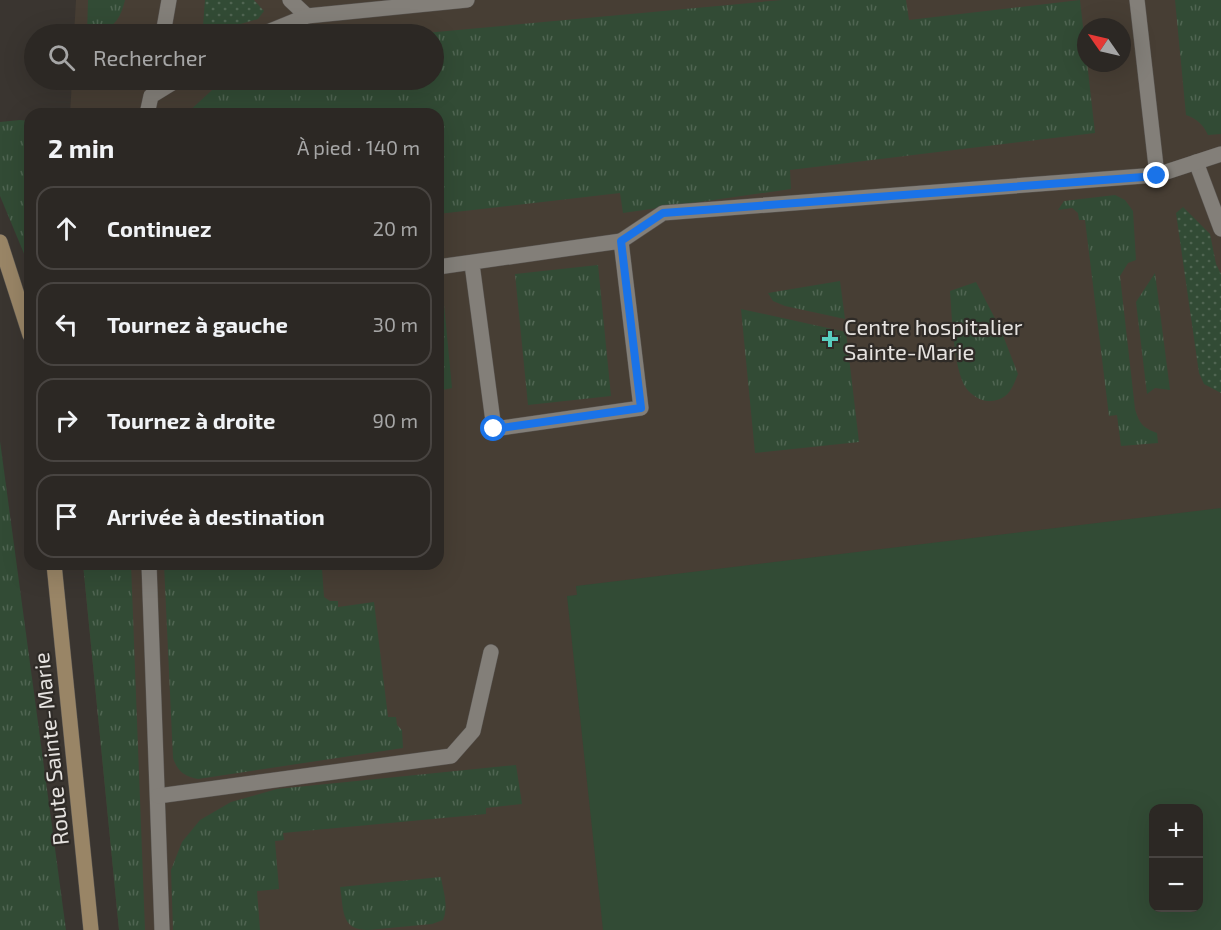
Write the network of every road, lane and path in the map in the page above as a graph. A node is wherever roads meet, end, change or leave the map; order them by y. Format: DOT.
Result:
graph roads {
  1 [pos="169,0"];
  2 [pos="290,0"];
  3 [pos="467,0"];
  4 [pos="1137,0"];
  5 [pos="307,16"];
  6 [pos="165,24"];
  7 [pos="287,24"];
  8 [pos="153,90"];
  9 [pos="161,90"];
  10 [pos="152,96"];
  11 [pos="149,108"];
  12 [pos="1221,154"];
  13 [pos="1196,162"];
  14 [pos="1157,176"];
  15 [pos="1221,229"];
  16 [pos="621,241"];
  17 [pos="0,242"];
  18 [pos="472,264"];
  19 [pos="444,266"];
  20 [pos="24,316"];
  21 [pos="55,570"];
  22 [pos="150,570"];
  23 [pos="491,652"];
  24 [pos="158,796"];
  25 [pos="91,930"];
  26 [pos="162,930"];
  1 -- 6 [label="lane"];
  2 -- 5 [label="lane"];
  3 -- 5 [label="lane"];
  4 -- 14 [label="lane"];
  5 -- 7 [label="lane"];
  8 -- 10 [label="lane"];
  9 -- 10 [label="lane"];
  10 -- 11 [label="lane"];
  12 -- 13 [label="lane"];
  13 -- 14 [label="lane"];
  13 -- 15 [label="lane"];
  14 -- 16 [label="lane"];
  16 -- 18 [label="lane"];
  16 -- 18 [label="lane"];
  17 -- 20 [label="street"];
  18 -- 19 [label="lane"];
  21 -- 25 [label="street, Route Sainte-Marie"];
  22 -- 24 [label="lane"];
  23 -- 24 [label="lane"];
  24 -- 26 [label="lane"];
}
